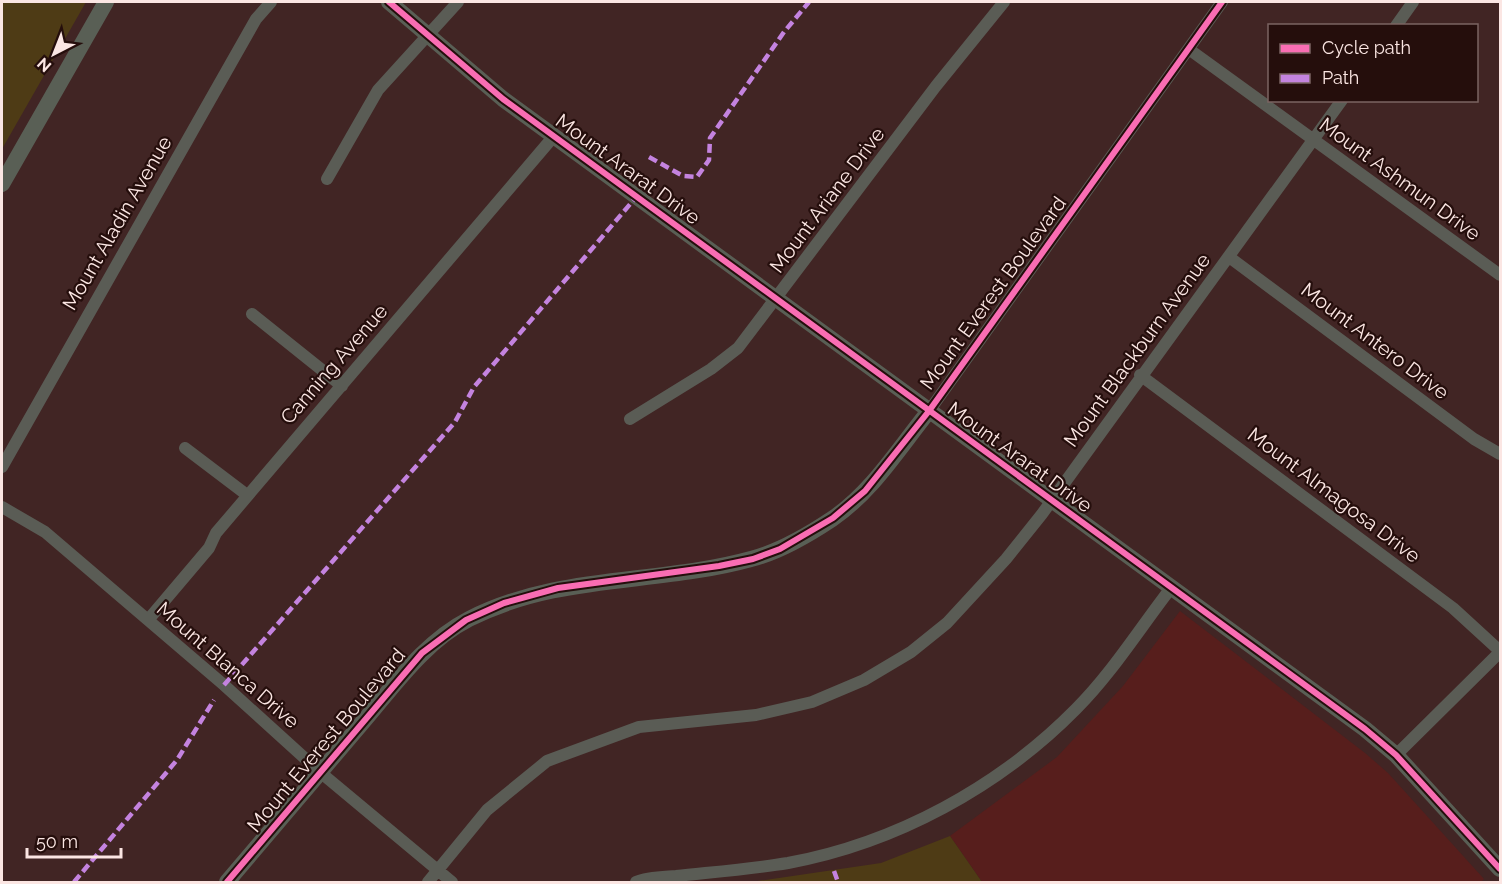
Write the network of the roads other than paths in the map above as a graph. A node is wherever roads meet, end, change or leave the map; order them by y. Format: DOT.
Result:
graph roads {
  1 [pos="106,2"];
  2 [pos="271,2"];
  3 [pos="389,2"];
  4 [pos="458,2"];
  5 [pos="1004,2"];
  6 [pos="1222,2"];
  7 [pos="1413,2"];
  8 [pos="1397,24"];
  9 [pos="427,36"];
  10 [pos="1190,50"];
  11 [pos="1341,102"];
  12 [pos="554,136"];
  13 [pos="1313,141"];
  14 [pos="327,179"];
  15 [pos="2,184"];
  16 [pos="1229,257"];
  17 [pos="1500,275"];
  18 [pos="777,299"];
  19 [pos="252,314"];
  20 [pos="1140,375"];
  21 [pos="342,386"];
  22 [pos="929,411"];
  23 [pos="630,419"];
  24 [pos="184,448"];
  25 [pos="1500,454"];
  26 [pos="2,466"];
  27 [pos="247,495"];
  28 [pos="1052,500"];
  29 [pos="2,507"];
  30 [pos="1171,588"];
  31 [pos="148,620"];
  32 [pos="1500,652"];
  33 [pos="1396,755"];
  34 [pos="320,772"];
  35 [pos="1500,869"];
  36 [pos="438,871"];
  37 [pos="227,882"];
  38 [pos="428,882"];
  39 [pos="452,882"];
  40 [pos="636,882"];
  1 -- 15 [label="street"];
  2 -- 26 [label="street, Mount Aladin Avenue"];
  3 -- 9 [label="street, Mount Ararat Drive"];
  4 -- 9 [label="street"];
  5 -- 18 [label="street, Mount Ariane Drive"];
  6 -- 10 [label="street, Mount Everest Boulevard"];
  7 -- 8 [label="street"];
  9 -- 12 [label="street, Mount Ararat Drive"];
  9 -- 14 [label="street"];
  10 -- 13 [label="street, Mount Ashmun Drive"];
  10 -- 22 [label="street, Mount Everest Boulevard"];
  11 -- 13 [label="street, Mount Blackburn Avenue"];
  12 -- 18 [label="street, Mount Ararat Drive"];
  12 -- 21 [label="street, Canning Avenue"];
  13 -- 16 [label="street, Mount Blackburn Avenue"];
  13 -- 17 [label="street, Mount Ashmun Drive"];
  16 -- 20 [label="street, Mount Blackburn Avenue"];
  16 -- 25 [label="street, Mount Antero Drive"];
  18 -- 22 [label="street, Mount Ararat Drive"];
  18 -- 23 [label="street, Mount Ariane Drive"];
  19 -- 21 [label="street"];
  20 -- 28 [label="street, Mount Blackburn Avenue"];
  20 -- 32 [label="street, Mount Almagosa Drive"];
  21 -- 27 [label="street, Canning Avenue"];
  22 -- 28 [label="street, Mount Ararat Drive"];
  22 -- 34 [label="street, Mount Everest Boulevard"];
  24 -- 27 [label="street"];
  27 -- 31 [label="street, Canning Avenue"];
  28 -- 30 [label="street, Mount Ararat Drive"];
  28 -- 36 [label="street, Mount Blackburn Avenue"];
  29 -- 31 [label="street, Mount Blanca Drive"];
  30 -- 33 [label="street, Mount Ararat Drive"];
  30 -- 40 [label="street"];
  31 -- 34 [label="street, Mount Blanca Drive"];
  32 -- 33 [label="street"];
  33 -- 35 [label="street, Mount Ararat Drive"];
  34 -- 36 [label="street, Mount Blanca Drive"];
  34 -- 37 [label="street, Mount Everest Boulevard"];
  36 -- 38 [label="street, Mount Blackburn Avenue"];
  36 -- 39 [label="street, Mount Blanca Drive"];
}
